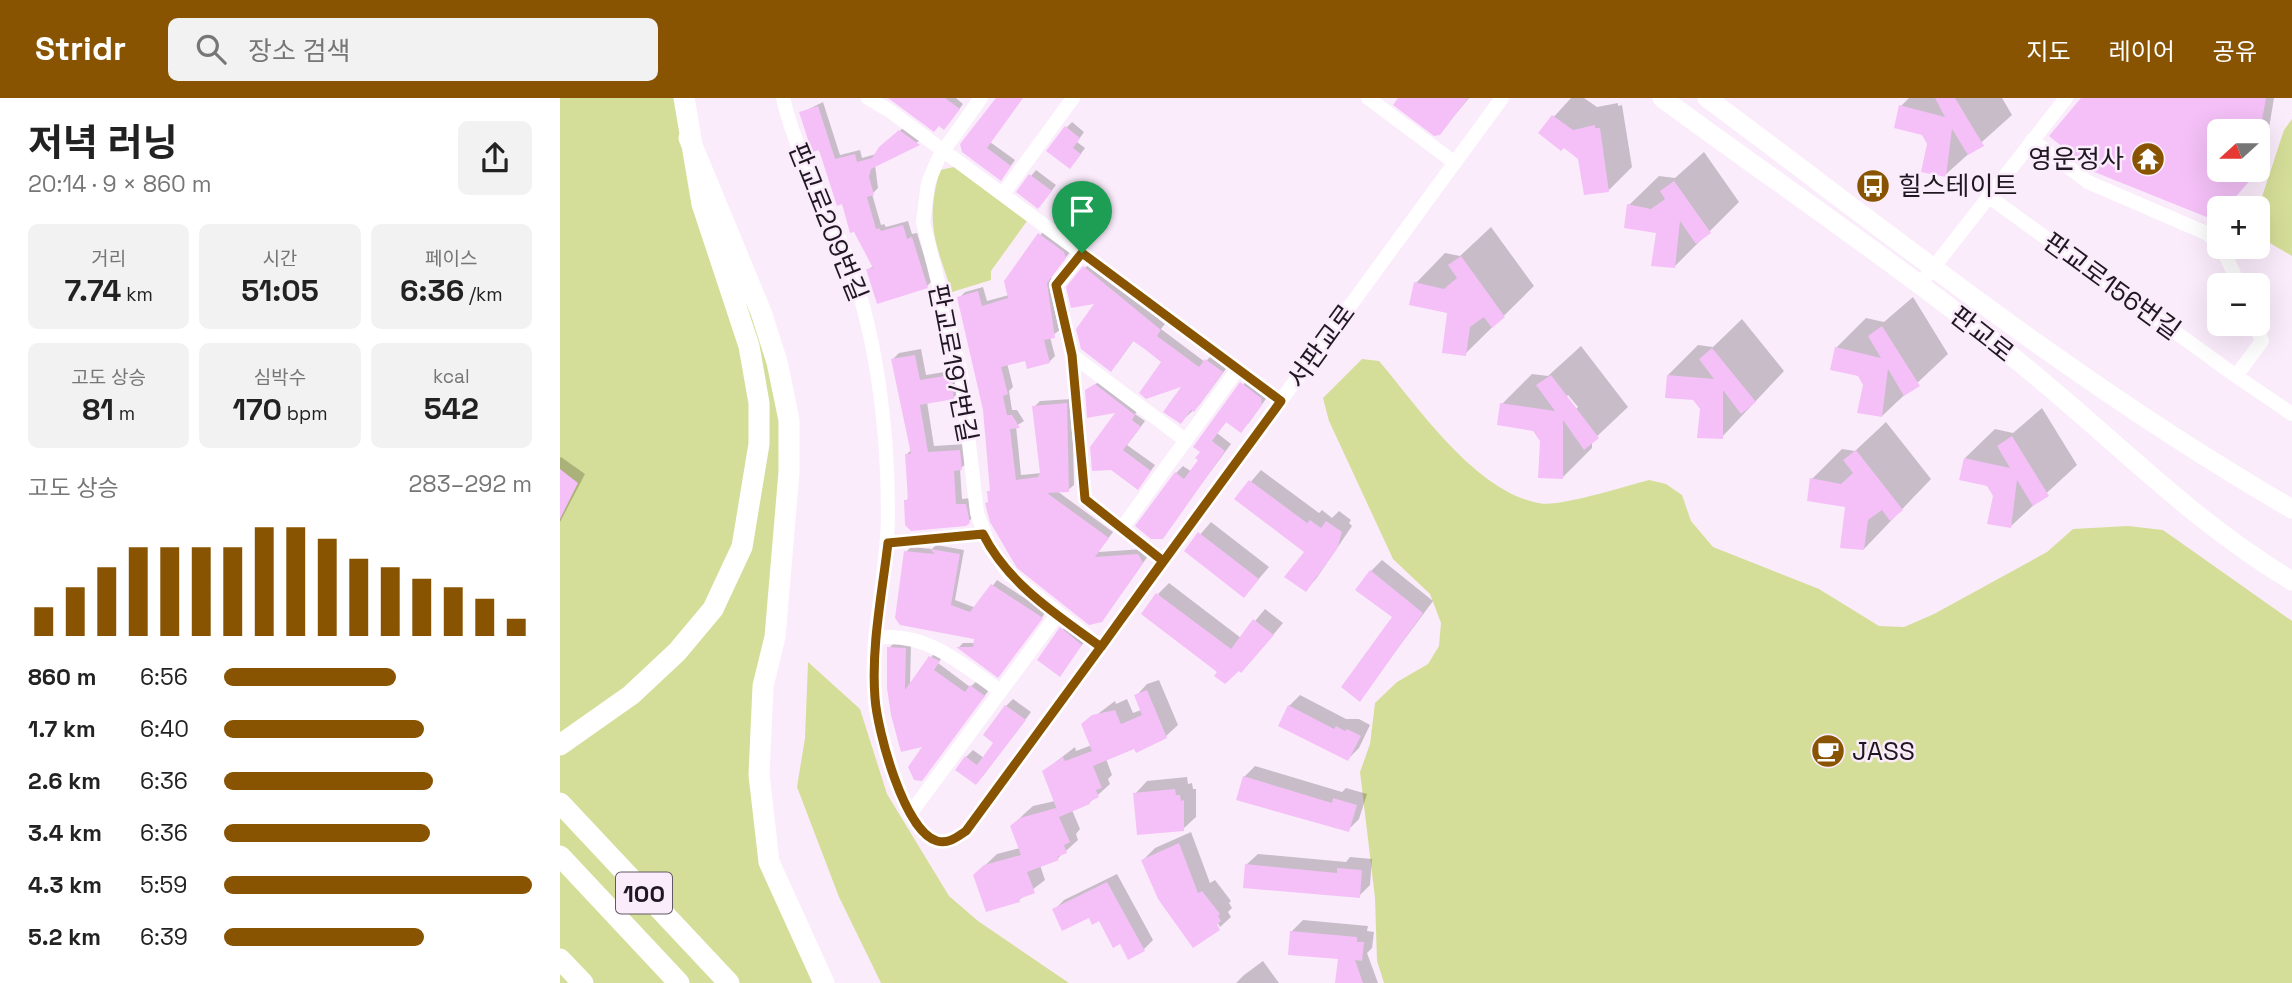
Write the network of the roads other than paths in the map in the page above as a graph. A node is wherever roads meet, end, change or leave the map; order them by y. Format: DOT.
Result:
graph roads {
  1 [pos="684,98"];
  2 [pos="783,98"];
  3 [pos="868,98"];
  4 [pos="981,98"];
  5 [pos="1073,98"];
  6 [pos="1502,98"];
  7 [pos="1662,98"];
  8 [pos="1707,98"];
  9 [pos="2066,98"];
  10 [pos="1375,100"];
  11 [pos="689,138"];
  12 [pos="2032,141"];
  13 [pos="943,150"];
  14 [pos="1455,163"];
  15 [pos="1003,194"];
  16 [pos="1988,196"];
  17 [pos="2207,234"];
  18 [pos="1082,253"];
  19 [pos="1934,266"];
  20 [pos="1919,286"];
  21 [pos="2260,336"];
  22 [pos="1072,355"];
  23 [pos="1237,370"];
  24 [pos="2236,376"];
  25 [pos="1281,401"];
  26 [pos="2292,414"];
  27 [pos="1185,440"];
  28 [pos="2292,509"];
  29 [pos="1122,528"];
  30 [pos="983,534"];
  31 [pos="888,543"];
  32 [pos="1163,561"];
  33 [pos="2292,581"];
  34 [pos="1057,615"];
  35 [pos="876,638"];
  36 [pos="1101,647"];
  37 [pos="1000,691"];
  38 [pos="560,745"];
  39 [pos="560,803"];
  40 [pos="910,814"];
  41 [pos="966,831"];
  42 [pos="560,856"];
  43 [pos="560,959"];
  44 [pos="583,983"];
  45 [pos="679,983"];
  46 [pos="729,983"];
  47 [pos="824,983"];
  1 -- 11 [label="highway"];
  2 -- 31 [label="street, 판교로209번길"];
  3 -- 13 [label="street"];
  4 -- 13 [label="street, 판교로197번길"];
  5 -- 15 [label="street"];
  6 -- 14 [label="street, 서판교로"];
  7 -- 20 [label="main road, 판교로"];
  8 -- 19 [label="main road, 판교로"];
  9 -- 12 [label="street"];
  10 -- 14 [label="street"];
  11 -- 38 [label="highway"];
  11 -- 47 [label="highway"];
  12 -- 16 [label="street"];
  12 -- 17 [label="street"];
  13 -- 15 [label="street"];
  13 -- 30 [label="street, 판교로197번길"];
  14 -- 25 [label="street, 서판교로"];
  15 -- 18 [label="street"];
  16 -- 19 [label="street"];
  16 -- 24 [label="street, 판교로156번길"];
  18 -- 22 [label="street"];
  18 -- 23 [label="street"];
  19 -- 20 [label="street"];
  19 -- 28 [label="main road, 판교로"];
  20 -- 33 [label="main road, 판교로"];
  21 -- 24 [label="street"];
  22 -- 27 [label="street"];
  22 -- 29 [label="street"];
  23 -- 25 [label="street"];
  23 -- 27 [label="street"];
  24 -- 26 [label="street, 판교로156번길"];
  25 -- 32 [label="street, 서판교로"];
  27 -- 29 [label="street"];
  29 -- 32 [label="street"];
  30 -- 31 [label="street"];
  30 -- 34 [label="street, 판교로197번길"];
  31 -- 35 [label="street, 판교로209번길"];
  32 -- 36 [label="street, 서판교로"];
  34 -- 36 [label="street, 판교로197번길"];
  34 -- 37 [label="street"];
  35 -- 37 [label="street"];
  35 -- 40 [label="street, 판교로209번길"];
  36 -- 41 [label="street, 서판교로"];
  37 -- 40 [label="street"];
  39 -- 46 [label="highway, 100"];
  40 -- 41 [label="street, 판교로209번길"];
  42 -- 45 [label="highway, 100"];
  43 -- 44 [label="highway"];
}
